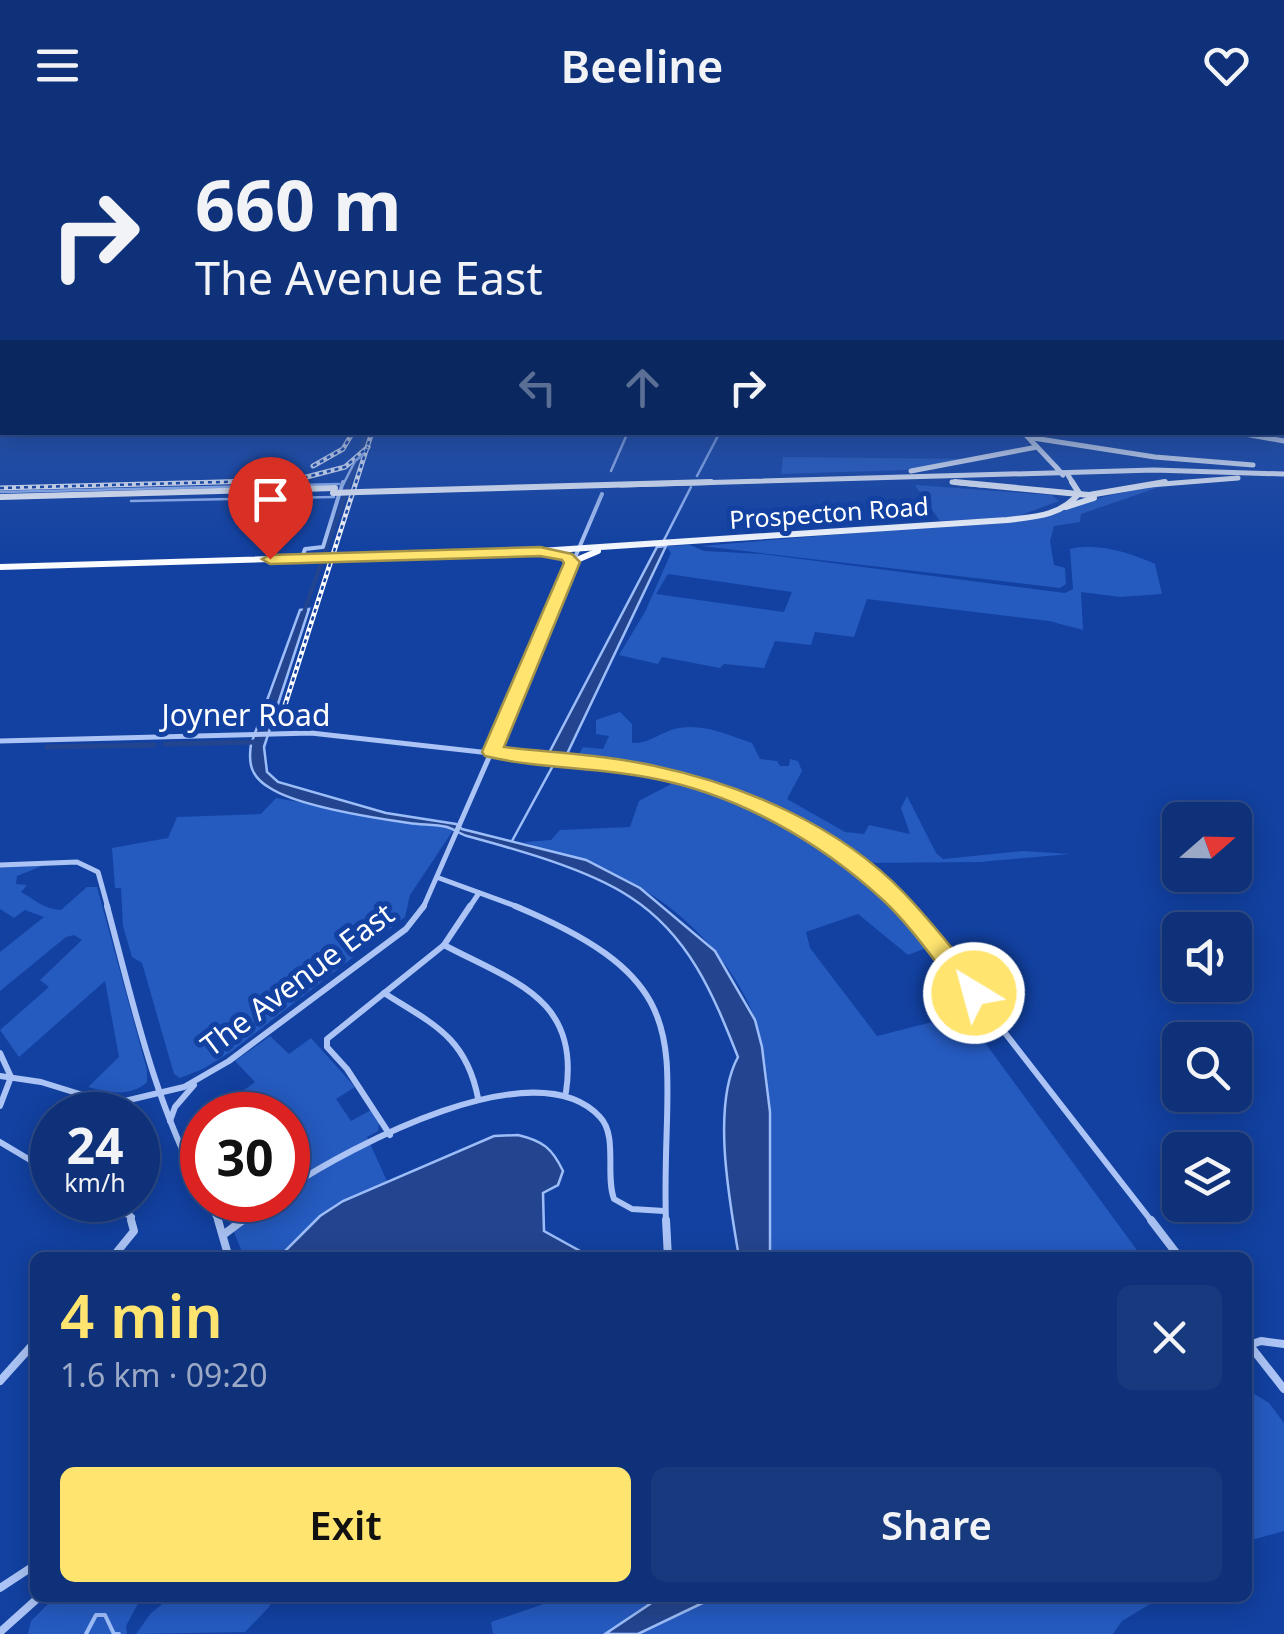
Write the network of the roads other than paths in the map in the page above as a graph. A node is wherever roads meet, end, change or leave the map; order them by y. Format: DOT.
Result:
graph roads {
  1 [pos="373,435"];
  2 [pos="627,435"];
  3 [pos="1029,435"];
  4 [pos="1029,435"];
  5 [pos="1032,435"];
  6 [pos="1251,435"];
  7 [pos="1284,441"];
  8 [pos="1071,446"];
  9 [pos="1043,451"];
  10 [pos="611,471"];
  11 [pos="886,473"];
  12 [pos="1284,473"];
  13 [pos="842,479"];
  14 [pos="360,490"];
  15 [pos="1114,491"];
  16 [pos="602,494"];
  17 [pos="1071,497"];
  18 [pos="2,498"];
  19 [pos="612,547"];
  20 [pos="598,550"];
  21 [pos="540,551"];
  22 [pos="577,551"];
  23 [pos="558,553"];
  24 [pos="302,558"];
  25 [pos="317,558"];
  26 [pos="572,562"];
  27 [pos="0,567"];
  28 [pos="499,736"];
  29 [pos="0,742"];
  30 [pos="492,752"];
  31 [pos="512,754"];
  32 [pos="488,762"];
  33 [pos="0,865"];
  34 [pos="439,878"];
  35 [pos="479,894"];
  36 [pos="444,946"];
  37 [pos="384,994"];
  38 [pos="0,1053"];
  39 [pos="0,1076"];
  40 [pos="10,1078"];
  41 [pos="200,1080"];
  42 [pos="70,1092"];
  43 [pos="157,1092"];
  44 [pos="566,1093"];
  45 [pos="160,1094"];
  46 [pos="478,1098"];
  47 [pos="160,1100"];
  48 [pos="0,1106"];
  49 [pos="169,1123"];
  50 [pos="390,1135"];
  51 [pos="0,1142"];
  52 [pos="180,1145"];
  53 [pos="30,1160"];
  54 [pos="310,1173"];
  55 [pos="664,1211"];
  56 [pos="133,1222"];
  57 [pos="217,1222"];
  58 [pos="241,1222"];
  59 [pos="223,1235"];
  60 [pos="117,1252"];
  61 [pos="227,1252"];
  62 [pos="667,1252"];
  63 [pos="1175,1252"];
  64 [pos="1252,1343"];
  65 [pos="1284,1344"];
  66 [pos="30,1348"];
  67 [pos="1252,1349"];
  68 [pos="0,1381"];
  69 [pos="1284,1390"];
  70 [pos="30,1569"];
  71 [pos="0,1588"];
  72 [pos="34,1602"];
  73 [pos="0,1632"];
  1 -- 24 [label="street, bridge"];
  2 -- 10 [label="street"];
  3 -- 9 [label="main road"];
  4 -- 9 [label="main road"];
  5 -- 8 [label="highway"];
  6 -- 7 [label="main road"];
  8 -- 9 [label="highway"];
  8 -- 12 [label="highway"];
  9 -- 11 [label="highway"];
  9 -- 17 [label="main road, bridge"];
  11 -- 12 [label="highway"];
  11 -- 14 [label="highway"];
  12 -- 13 [label="highway"];
  12 -- 15 [label="highway"];
  13 -- 14 [label="highway"];
  13 -- 17 [label="highway"];
  14 -- 18 [label="highway, bridge"];
  15 -- 17 [label="highway"];
  15 -- 17 [label="highway"];
  16 -- 22 [label="street, The Avenue East"];
  17 -- 19 [label="main road, Prospecton Road"];
  19 -- 20 [label="main road"];
  19 -- 22 [label="main road"];
  20 -- 22 [label="main road"];
  20 -- 26 [label="main road"];
  21 -- 22 [label="main road"];
  21 -- 23 [label="main road"];
  21 -- 25 [label="main road"];
  22 -- 23 [label="main road"];
  22 -- 26 [label="street, The Avenue East"];
  23 -- 26 [label="main road"];
  24 -- 25 [label="main road"];
  24 -- 27 [label="main road"];
  26 -- 28 [label="street, The Avenue East"];
  28 -- 30 [label="street, The Avenue East"];
  28 -- 31 [label="street"];
  29 -- 30 [label="street, Joyner Road"];
  30 -- 31 [label="street, Joyner Road"];
  30 -- 32 [label="street, The Avenue East"];
  31 -- 32 [label="street"];
  31 -- 63 [label="street, Joyner Road"];
  32 -- 34 [label="street, The Avenue East"];
  33 -- 43 [label="street"];
  34 -- 35 [label="street"];
  34 -- 41 [label="street, The Avenue East"];
  35 -- 36 [label="street"];
  35 -- 55 [label="street"];
  36 -- 37 [label="street"];
  36 -- 44 [label="street"];
  37 -- 46 [label="street"];
  37 -- 50 [label="street"];
  38 -- 40 [label="street"];
  39 -- 40 [label="street"];
  40 -- 42 [label="street"];
  40 -- 48 [label="street"];
  41 -- 45 [label="street, The Avenue East"];
  41 -- 49 [label="street"];
  44 -- 46 [label="street"];
  44 -- 55 [label="street"];
  46 -- 50 [label="street"];
  47 -- 49 [label="street"];
  49 -- 52 [label="street"];
  50 -- 54 [label="street"];
  51 -- 53 [label="street"];
  55 -- 62 [label="street"];
  56 -- 60 [label="street"];
  57 -- 59 [label="street"];
  58 -- 59 [label="street"];
  59 -- 61 [label="street"];
  64 -- 65 [label="street"];
  66 -- 68 [label="street"];
  67 -- 69 [label="street"];
  70 -- 71 [label="street"];
  72 -- 73 [label="street"];
}
